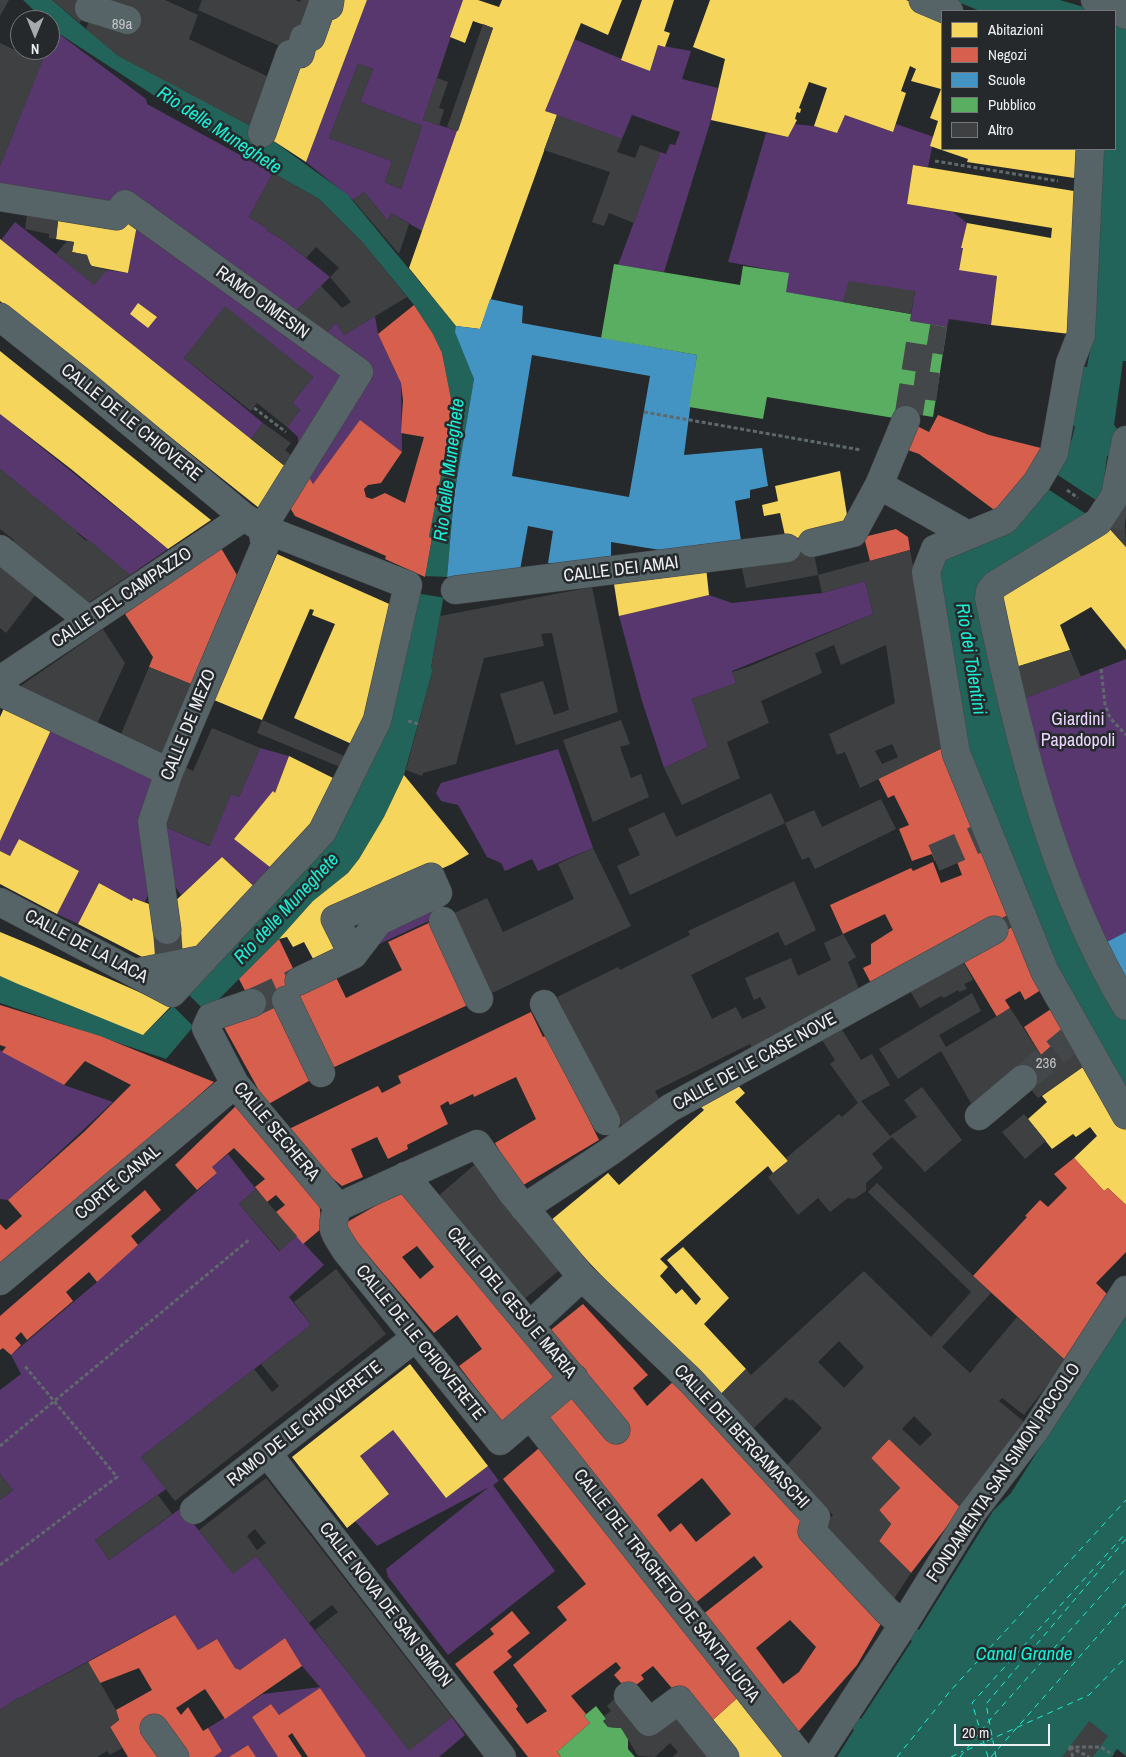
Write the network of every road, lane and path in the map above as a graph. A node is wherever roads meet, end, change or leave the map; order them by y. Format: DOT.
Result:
graph roads {
  1 [pos="330,0"];
  2 [pos="923,0"];
  3 [pos="947,10"];
  4 [pos="88,11"];
  5 [pos="127,20"];
  6 [pos="262,133"];
  7 [pos="1090,150"];
  8 [pos="935,161"];
  9 [pos="1088,186"];
  10 [pos="0,197"];
  11 [pos="0,317"];
  12 [pos="254,408"];
  13 [pos="644,412"];
  14 [pos="906,420"];
  15 [pos="286,433"];
  16 [pos="1126,440"];
  17 [pos="890,459"];
  18 [pos="879,486"];
  19 [pos="1061,486"];
  20 [pos="1101,510"];
  21 [pos="253,522"];
  22 [pos="968,535"];
  23 [pos="0,549"];
  24 [pos="455,590"];
  25 [pos="88,620"];
  26 [pos="1101,669"];
  27 [pos="0,680"];
  28 [pos="0,692"];
  29 [pos="1126,735"];
  30 [pos="169,772"];
  31 [pos="414,894"];
  32 [pos="0,902"];
  33 [pos="375,912"];
  34 [pos="443,921"];
  35 [pos="1010,921"];
  36 [pos="169,951"];
  37 [pos="355,952"];
  38 [pos="204,959"];
  39 [pos="134,973"];
  40 [pos="172,993"];
  41 [pos="479,999"];
  42 [pos="252,1003"];
  43 [pos="544,1004"];
  44 [pos="1126,1006"];
  45 [pos="321,1073"];
  46 [pos="1023,1079"];
  47 [pos="235,1084"];
  48 [pos="1126,1115"];
  49 [pos="978,1116"];
  50 [pos="610,1133"];
  51 [pos="405,1176"];
  52 [pos="338,1207"];
  53 [pos="524,1208"];
  54 [pos="250,1239"];
  55 [pos="582,1277"];
  56 [pos="0,1281"];
  57 [pos="1126,1290"];
  58 [pos="536,1316"];
  59 [pos="415,1338"];
  60 [pos="24,1365"];
  61 [pos="574,1378"];
  62 [pos="54,1401"];
  63 [pos="530,1415"];
  64 [pos="616,1430"];
  65 [pos="0,1446"];
  66 [pos="268,1454"];
  67 [pos="194,1510"];
  68 [pos="0,1565"];
  69 [pos="903,1625"];
  70 [pos="628,1696"];
  71 [pos="154,1728"];
  72 [pos="1069,1747"];
  73 [pos="1112,1755"];
  74 [pos="175,1757"];
  75 [pos="502,1757"];
  76 [pos="725,1757"];
  77 [pos="801,1757"];
  78 [pos="817,1757"];
  79 [pos="1073,1757"];
  80 [pos="1089,1757"];
  1 -- 6 [label="street"];
  2 -- 3 [label="street"];
  4 -- 5 [label="street"];
  7 -- 9 [label="street"];
  8 -- 9 [label="path"];
  9 -- 22 [label="street"];
  10 -- 21 [label="street, RAMO CIMESIN"];
  11 -- 21 [label="street, CALLE DE LE CHIOVERE"];
  12 -- 15 [label="path"];
  13 -- 17 [label="path"];
  14 -- 17 [label="street"];
  16 -- 20 [label="street"];
  17 -- 18 [label="street"];
  18 -- 22 [label="street"];
  18 -- 24 [label="street, CALLE DEI AMAI"];
  19 -- 20 [label="path"];
  20 -- 44 [label="street"];
  21 -- 25 [label="street, CALLE DEL CAMPAZZO"];
  21 -- 30 [label="street, CALLE DE MEZO"];
  21 -- 38 [label="street, CALLE DE LE CHIOVERE"];
  22 -- 35 [label="street"];
  23 -- 25 [label="street"];
  25 -- 27 [label="street, CALLE DEL CAMPAZZO"];
  26 -- 29 [label="path"];
  28 -- 30 [label="street"];
  30 -- 36 [label="street, CALLE DE MEZO"];
  31 -- 33 [label="street"];
  32 -- 39 [label="street, CALLE DE LA LACA"];
  33 -- 37 [label="street"];
  33 -- 37 [label="street"];
  34 -- 41 [label="street"];
  35 -- 48 [label="street"];
  35 -- 50 [label="street, CALLE DE LE CASE NOVE"];
  36 -- 38 [label="street"];
  36 -- 39 [label="street"];
  36 -- 40 [label="street, CALLE DE MEZO"];
  37 -- 45 [label="street"];
  38 -- 40 [label="street"];
  39 -- 40 [label="street, CALLE DE LA LACA"];
  42 -- 47 [label="street, CALLE SECHERA"];
  43 -- 50 [label="street"];
  46 -- 49 [label="street"];
  47 -- 52 [label="street, CALLE SECHERA"];
  47 -- 56 [label="street, CORTE CANAL"];
  50 -- 53 [label="street, CALLE DE LE CASE NOVE"];
  51 -- 52 [label="street"];
  51 -- 53 [label="street"];
  51 -- 58 [label="street, CALLE DEL GESÙ E MARIA"];
  52 -- 59 [label="street, CALLE DE LE CHIOVERETE"];
  53 -- 55 [label="street"];
  54 -- 62 [label="path"];
  55 -- 58 [label="street"];
  55 -- 69 [label="street, CALLE DEI BERGAMASCHI"];
  57 -- 69 [label="street, FONDAMENTA SAN SIMON PICCOLO"];
  58 -- 61 [label="street, CALLE DEL GESÙ E MARIA"];
  59 -- 63 [label="street, CALLE DE LE CHIOVERETE"];
  59 -- 66 [label="street, RAMO DE LE CHIOVERETE"];
  60 -- 62 [label="path"];
  61 -- 63 [label="street"];
  61 -- 64 [label="street, CALLE DEL GESÙ E MARIA"];
  62 -- 65 [label="path"];
  62 -- 68 [label="path"];
  63 -- 77 [label="street, CALLE DEL TRAGHETO DE SANTA LUCIA"];
  66 -- 67 [label="street, RAMO DE LE CHIOVERETE"];
  66 -- 75 [label="street, CALLE NOVA DE SAN SIMON"];
  69 -- 78 [label="street, FONDAMENTA SAN SIMON PICCOLO"];
  70 -- 76 [label="street"];
  71 -- 74 [label="street"];
  72 -- 73 [label="path"];
  72 -- 79 [label="path"];
  72 -- 80 [label="path"];
}
